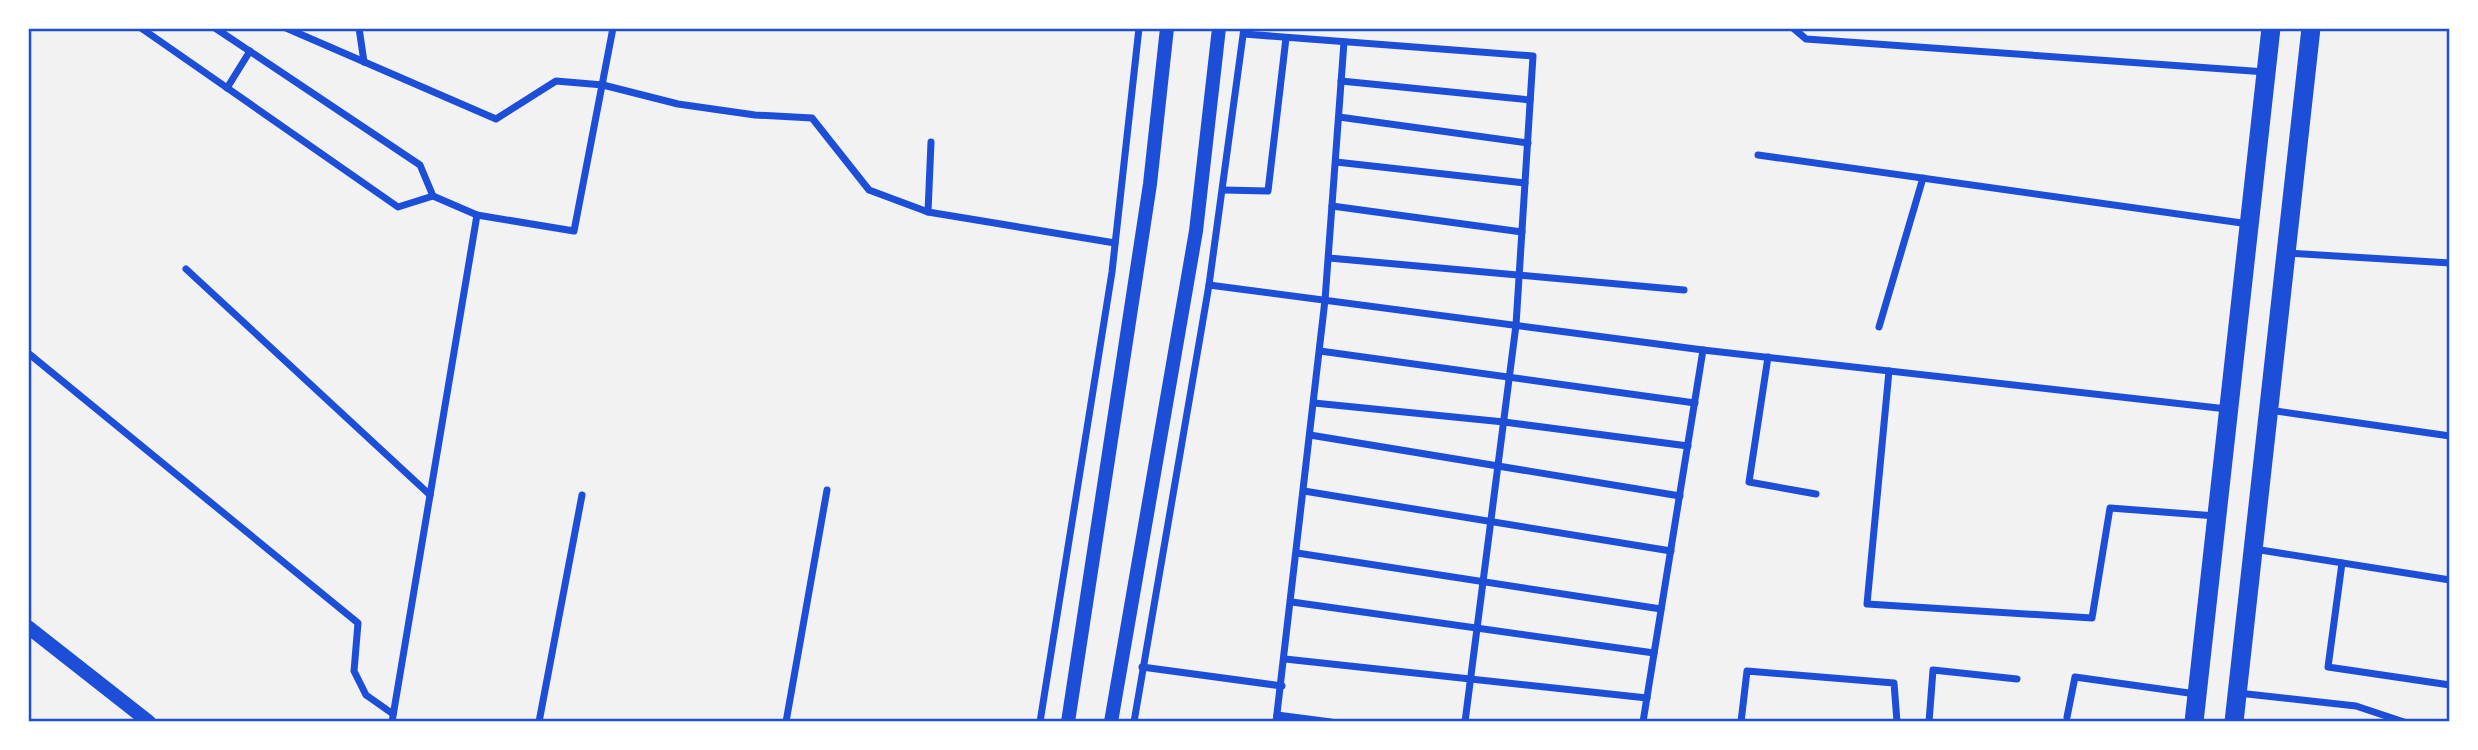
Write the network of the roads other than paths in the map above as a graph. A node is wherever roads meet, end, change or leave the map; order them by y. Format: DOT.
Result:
graph roads {
  1 [pos="141,28"];
  2 [pos="215,28"];
  3 [pos="286,28"];
  4 [pos="359,28"];
  5 [pos="613,28"];
  6 [pos="1139,28"];
  7 [pos="1167,28"];
  8 [pos="1219,28"];
  9 [pos="1793,28"];
  10 [pos="2271,28"];
  11 [pos="2311,28"];
  12 [pos="1244,31"];
  13 [pos="1286,38"];
  14 [pos="1344,42"];
  15 [pos="250,51"];
  16 [pos="364,62"];
  17 [pos="2266,72"];
  18 [pos="1341,81"];
  19 [pos="603,85"];
  20 [pos="227,88"];
  21 [pos="1530,100"];
  22 [pos="1339,117"];
  23 [pos="931,142"];
  24 [pos="1528,143"];
  25 [pos="1758,155"];
  26 [pos="1336,162"];
  27 [pos="1923,178"];
  28 [pos="1525,183"];
  29 [pos="1223,190"];
  30 [pos="433,197"];
  31 [pos="1332,206"];
  32 [pos="928,212"];
  33 [pos="478,215"];
  34 [pos="2250,224"];
  35 [pos="1522,232"];
  36 [pos="1115,243"];
  37 [pos="2286,253"];
  38 [pos="1329,258"];
  39 [pos="2450,263"];
  40 [pos="186,269"];
  41 [pos="1519,276"];
  42 [pos="1209,285"];
  43 [pos="1684,290"];
  44 [pos="1325,300"];
  45 [pos="1516,326"];
  46 [pos="1879,327"];
  47 [pos="1703,350"];
  48 [pos="1320,351"];
  49 [pos="28,353"];
  50 [pos="1768,357"];
  51 [pos="1889,371"];
  52 [pos="1509,378"];
  53 [pos="1314,403"];
  54 [pos="1695,403"];
  55 [pos="2229,410"];
  56 [pos="2269,410"];
  57 [pos="1504,422"];
  58 [pos="1310,435"];
  59 [pos="2450,436"];
  60 [pos="1688,446"];
  61 [pos="1498,467"];
  62 [pos="827,490"];
  63 [pos="1304,491"];
  64 [pos="1816,494"];
  65 [pos="430,495"];
  66 [pos="582,495"];
  67 [pos="1680,496"];
  68 [pos="2217,516"];
  69 [pos="1491,522"];
  70 [pos="2253,549"];
  71 [pos="1671,551"];
  72 [pos="1297,554"];
  73 [pos="2342,563"];
  74 [pos="2450,580"];
  75 [pos="1483,582"];
  76 [pos="1292,602"];
  77 [pos="1661,609"];
  78 [pos="28,627"];
  79 [pos="1477,629"];
  80 [pos="1654,653"];
  81 [pos="1285,659"];
  82 [pos="1142,667"];
  83 [pos="2017,679"];
  84 [pos="1470,681"];
  85 [pos="2450,685"];
  86 [pos="1282,686"];
  87 [pos="2237,693"];
  88 [pos="2197,694"];
  89 [pos="1647,698"];
  90 [pos="2067,717"];
  91 [pos="393,718"];
  92 [pos="1277,718"];
  93 [pos="149,722"];
  94 [pos="539,722"];
  95 [pos="786,722"];
  96 [pos="1040,722"];
  97 [pos="1068,722"];
  98 [pos="1111,722"];
  99 [pos="1134,722"];
  100 [pos="1331,722"];
  101 [pos="1465,722"];
  102 [pos="1643,722"];
  103 [pos="1741,722"];
  104 [pos="1897,722"];
  105 [pos="1929,722"];
  106 [pos="2194,722"];
  107 [pos="2234,722"];
  108 [pos="2404,722"];
  1 -- 20 [label="street"];
  2 -- 15 [label="street"];
  3 -- 16 [label="street"];
  4 -- 16 [label="street"];
  5 -- 19 [label="street"];
  6 -- 36 [label="street"];
  7 -- 97 [label="main road"];
  8 -- 98 [label="main road"];
  9 -- 17 [label="street"];
  10 -- 17 [label="highway"];
  11 -- 37 [label="highway"];
  12 -- 13 [label="street"];
  12 -- 29 [label="street"];
  13 -- 14 [label="street"];
  13 -- 29 [label="street"];
  14 -- 18 [label="street"];
  14 -- 21 [label="street"];
  15 -- 20 [label="street"];
  15 -- 30 [label="street"];
  16 -- 19 [label="street"];
  17 -- 34 [label="highway"];
  18 -- 21 [label="street"];
  18 -- 22 [label="street"];
  19 -- 32 [label="street"];
  19 -- 33 [label="street"];
  20 -- 30 [label="street"];
  21 -- 24 [label="street"];
  22 -- 24 [label="street"];
  22 -- 26 [label="street"];
  23 -- 32 [label="street"];
  24 -- 28 [label="street"];
  25 -- 27 [label="street"];
  26 -- 28 [label="street"];
  26 -- 31 [label="street"];
  27 -- 34 [label="street"];
  27 -- 46 [label="street"];
  28 -- 35 [label="street"];
  29 -- 42 [label="street"];
  30 -- 33 [label="street"];
  31 -- 35 [label="street"];
  31 -- 38 [label="street"];
  32 -- 36 [label="street"];
  33 -- 65 [label="street"];
  34 -- 55 [label="highway"];
  35 -- 41 [label="street"];
  36 -- 96 [label="street"];
  37 -- 39 [label="street"];
  37 -- 56 [label="highway"];
  38 -- 41 [label="street"];
  38 -- 44 [label="street"];
  40 -- 65 [label="street"];
  41 -- 43 [label="street"];
  41 -- 45 [label="street"];
  42 -- 44 [label="street"];
  42 -- 82 [label="street"];
  44 -- 45 [label="street"];
  44 -- 48 [label="street"];
  45 -- 47 [label="street"];
  45 -- 52 [label="street"];
  47 -- 50 [label="street"];
  47 -- 54 [label="street"];
  48 -- 52 [label="street"];
  48 -- 53 [label="street"];
  49 -- 91 [label="street"];
  50 -- 51 [label="street"];
  50 -- 64 [label="street"];
  51 -- 55 [label="street"];
  51 -- 68 [label="street"];
  52 -- 54 [label="street"];
  52 -- 57 [label="street"];
  53 -- 57 [label="street"];
  53 -- 58 [label="street"];
  54 -- 60 [label="street"];
  55 -- 68 [label="highway"];
  56 -- 59 [label="street"];
  56 -- 70 [label="highway"];
  57 -- 60 [label="street"];
  57 -- 61 [label="street"];
  58 -- 61 [label="street"];
  58 -- 63 [label="street"];
  60 -- 67 [label="street"];
  61 -- 67 [label="street"];
  61 -- 69 [label="street"];
  62 -- 95 [label="street"];
  63 -- 69 [label="street"];
  63 -- 72 [label="street"];
  65 -- 91 [label="street"];
  66 -- 94 [label="street"];
  67 -- 71 [label="street"];
  68 -- 88 [label="highway"];
  69 -- 71 [label="street"];
  69 -- 75 [label="street"];
  70 -- 73 [label="street"];
  70 -- 87 [label="highway"];
  71 -- 77 [label="street"];
  72 -- 75 [label="street"];
  72 -- 76 [label="street"];
  73 -- 74 [label="street"];
  73 -- 85 [label="street"];
  75 -- 77 [label="street"];
  75 -- 79 [label="street"];
  76 -- 79 [label="street"];
  76 -- 81 [label="street"];
  77 -- 80 [label="street"];
  78 -- 93 [label="main road"];
  79 -- 80 [label="street"];
  79 -- 84 [label="street"];
  80 -- 89 [label="street"];
  81 -- 84 [label="street"];
  81 -- 86 [label="street"];
  82 -- 86 [label="street"];
  82 -- 99 [label="street"];
  83 -- 105 [label="street"];
  84 -- 89 [label="street"];
  84 -- 101 [label="street"];
  86 -- 92 [label="street"];
  87 -- 107 [label="highway"];
  87 -- 108 [label="street"];
  88 -- 90 [label="street"];
  88 -- 106 [label="highway"];
  89 -- 102 [label="street"];
  92 -- 100 [label="street"];
  103 -- 104 [label="street"];
}
